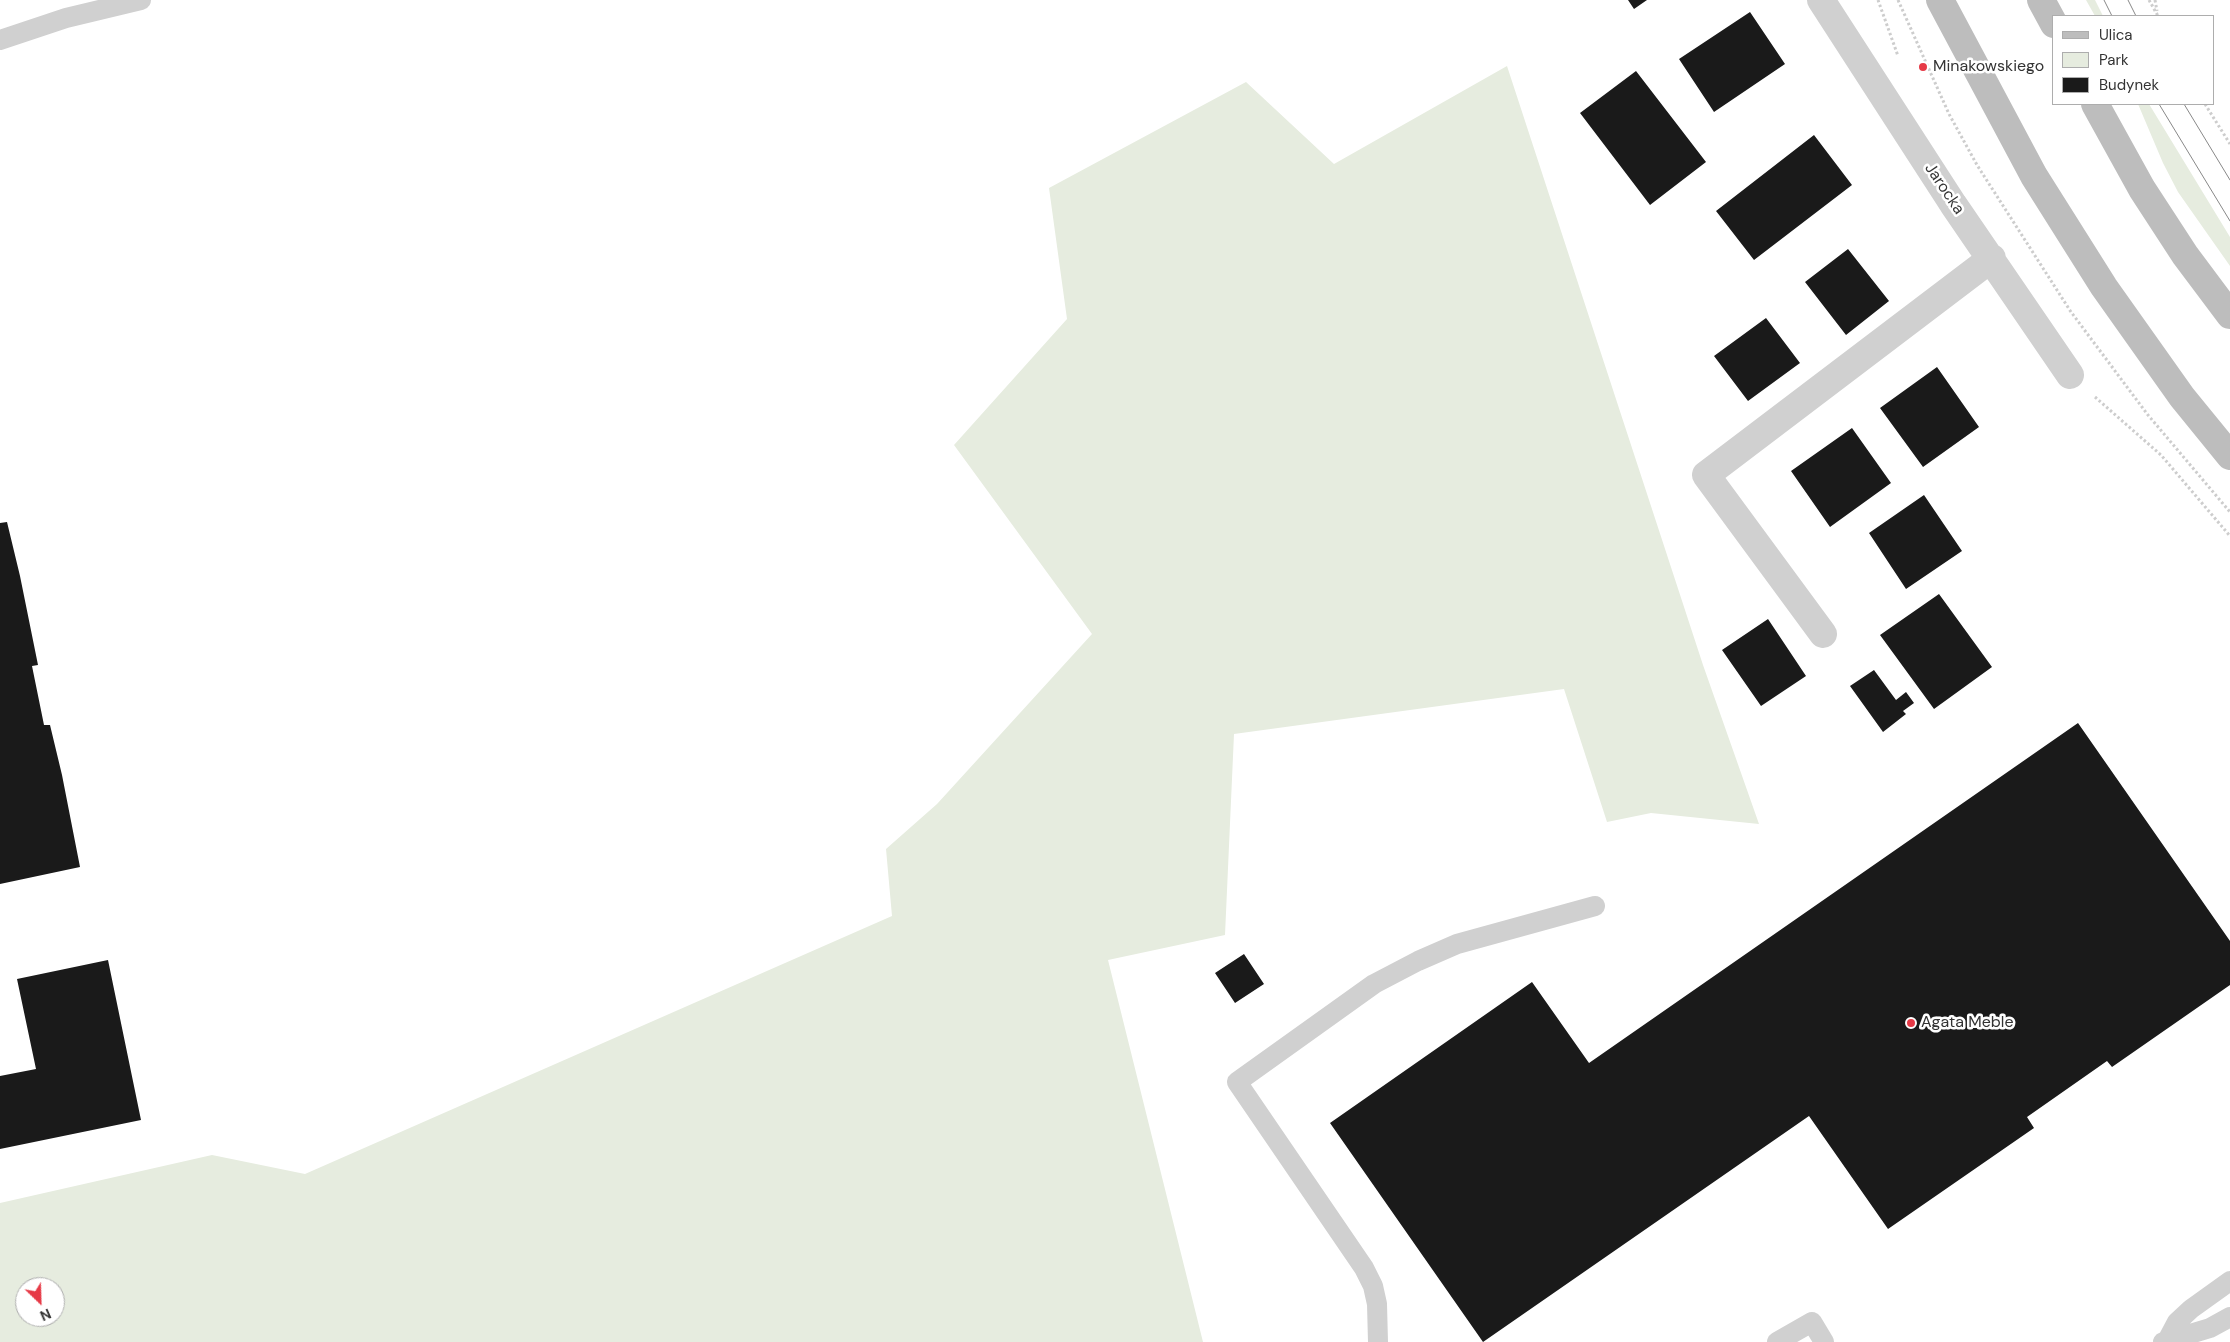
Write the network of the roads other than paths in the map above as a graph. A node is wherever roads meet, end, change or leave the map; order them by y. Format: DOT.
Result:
graph roads {
  1 [pos="141,0"];
  2 [pos="1821,0"];
  3 [pos="1940,0"];
  4 [pos="2041,0"];
  5 [pos="2052,20"];
  6 [pos="0,40"];
  7 [pos="2096,105"];
  8 [pos="1992,258"];
  9 [pos="2230,315"];
  10 [pos="2070,375"];
  11 [pos="2230,456"];
  12 [pos="1823,634"];
  13 [pos="1595,906"];
  14 [pos="2230,1281"];
  15 [pos="2230,1317"];
  16 [pos="2165,1341"];
  17 [pos="1378,1342"];
  18 [pos="1777,1342"];
  19 [pos="1824,1342"];
  1 -- 6 [label="lane"];
  2 -- 8 [label="street, Jarocka"];
  3 -- 11 [label="main road"];
  4 -- 5 [label="main road"];
  7 -- 9 [label="main road"];
  8 -- 10 [label="street, Jarocka"];
  8 -- 12 [label="street"];
  13 -- 17 [label="lane"];
  14 -- 16 [label="lane"];
  15 -- 16 [label="lane"];
  18 -- 19 [label="lane"];
}
